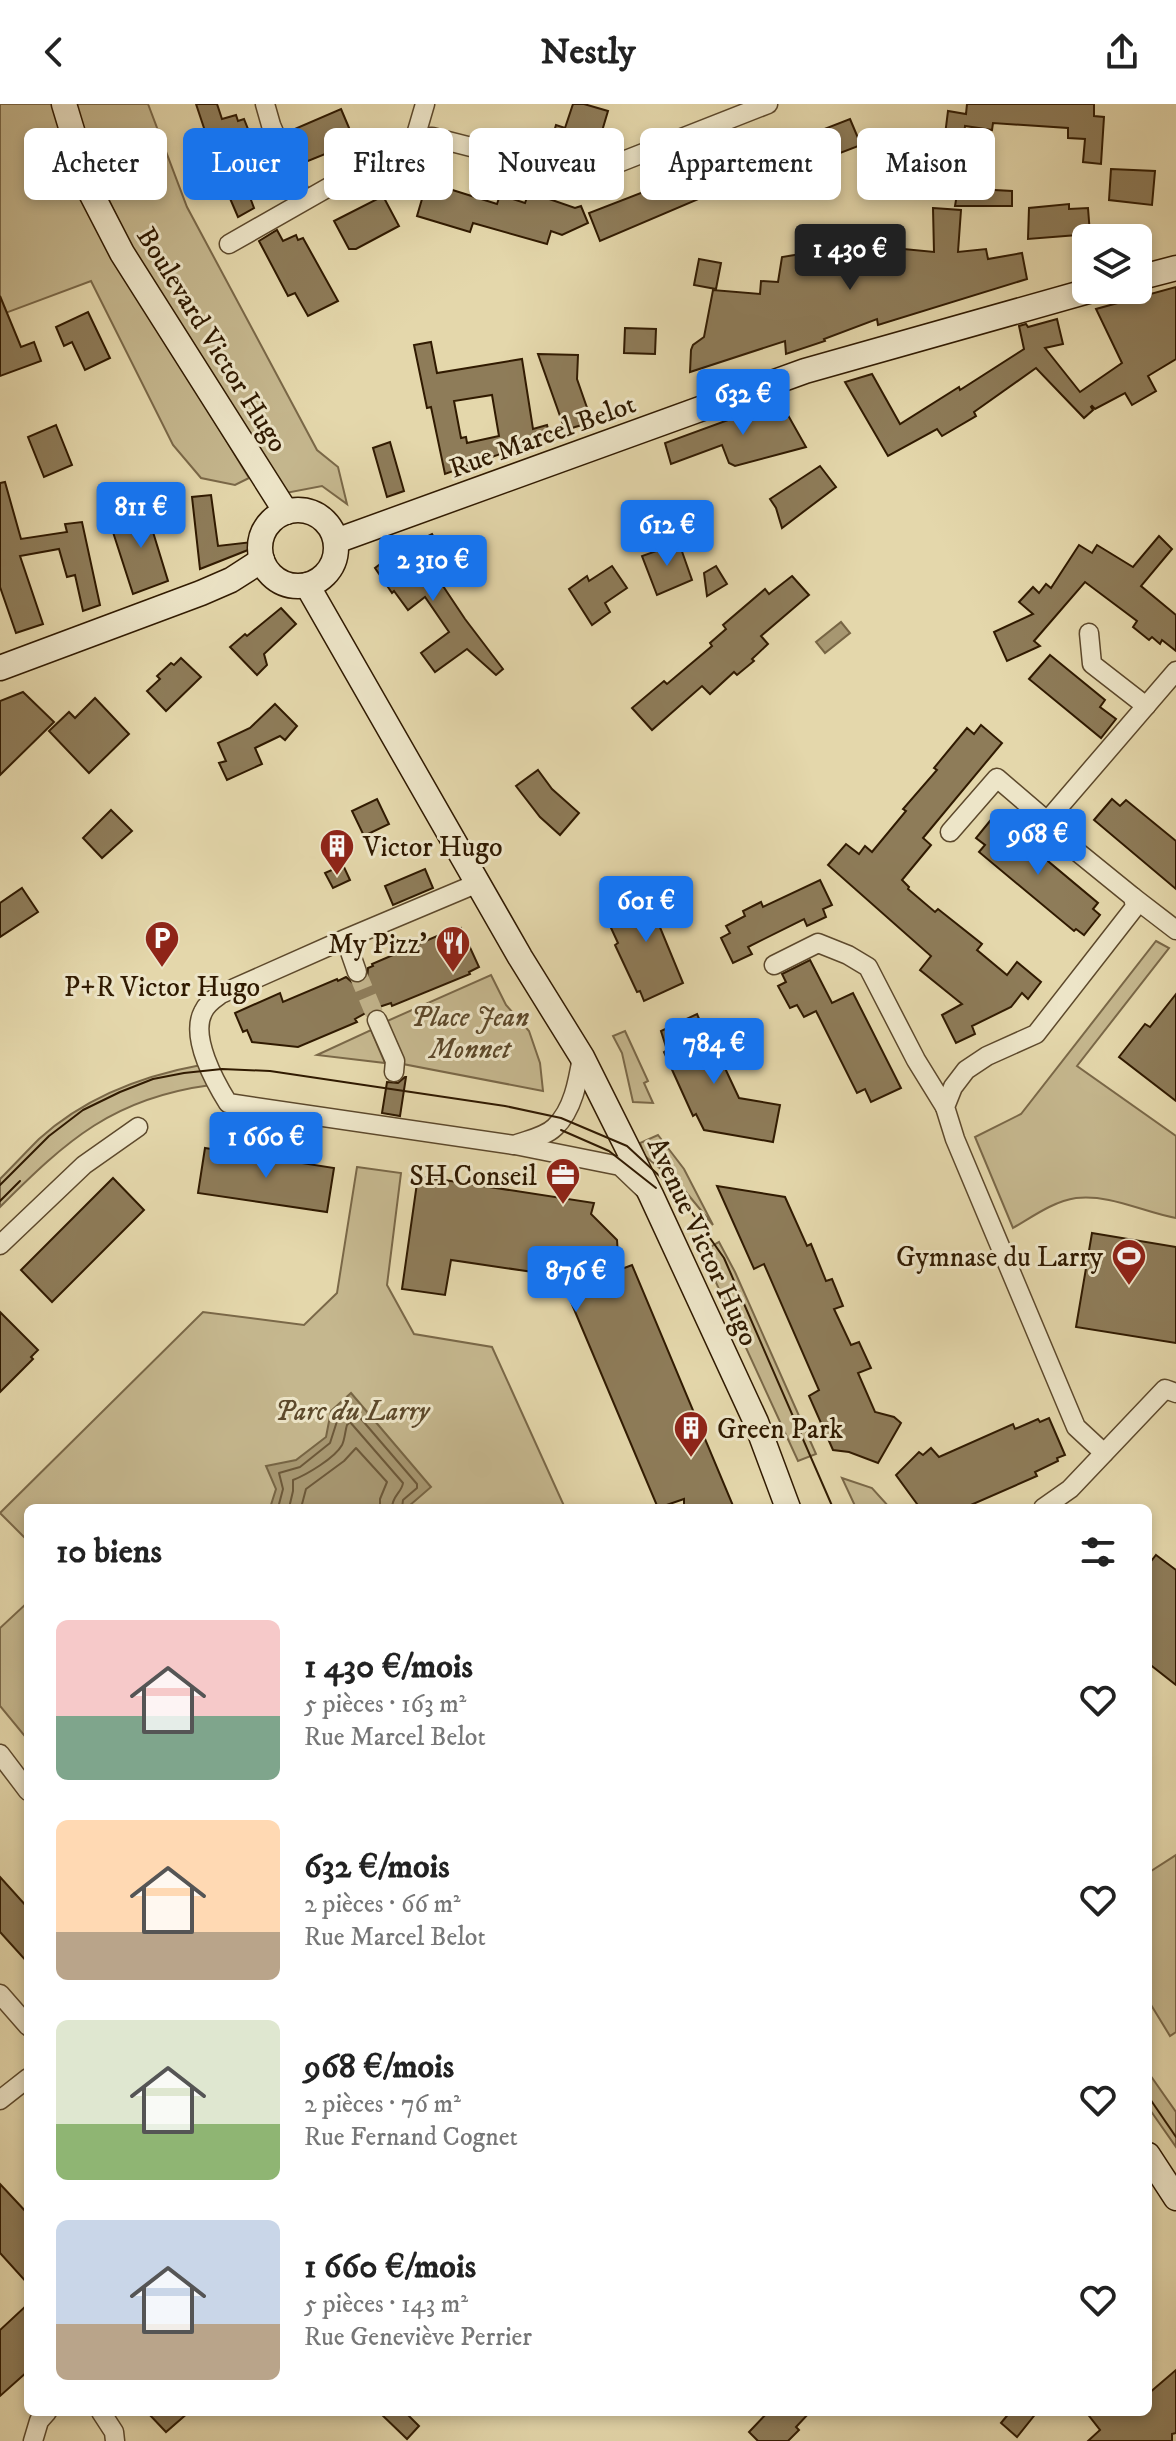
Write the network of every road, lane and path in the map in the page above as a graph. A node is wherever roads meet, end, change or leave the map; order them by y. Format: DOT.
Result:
graph roads {
  1 [pos="64,104"];
  2 [pos="265,104"];
  3 [pos="425,104"];
  4 [pos="768,104"];
  5 [pos="272,128"];
  6 [pos="418,128"];
  7 [pos="453,142"];
  8 [pos="303,200"];
  9 [pos="229,244"];
  10 [pos="1176,268"];
  11 [pos="1152,274"];
  12 [pos="1072,296"];
  13 [pos="286,512"];
  14 [pos="336,541"];
  15 [pos="262,560"];
  16 [pos="307,585"];
  17 [pos="1089,633"];
  18 [pos="0,668"];
  19 [pos="1176,671"];
  20 [pos="1146,706"];
  21 [pos="1053,826"];
  22 [pos="950,832"];
  23 [pos="478,883"];
  24 [pos="1133,897"];
  25 [pos="1176,930"];
  26 [pos="349,949"];
  27 [pos="774,965"];
  28 [pos="357,972"];
  29 [pos="377,1020"];
  30 [pos="582,1057"];
  31 [pos="394,1072"];
  32 [pos="945,1107"];
  33 [pos="138,1127"];
  34 [pos="514,1145"];
  35 [pos="651,1195"];
  36 [pos="0,1245"];
  37 [pos="1176,1393"];
  38 [pos="1104,1453"];
  39 [pos="787,1504"];
  40 [pos="1049,1504"];
  41 [pos="0,1754"];
  42 [pos="24,1786"];
  43 [pos="0,1994"];
  44 [pos="24,2021"];
  45 [pos="24,2081"];
  46 [pos="0,2100"];
  47 [pos="1152,2161"];
  48 [pos="1176,2198"];
  49 [pos="43,2416"];
  50 [pos="104,2416"];
  51 [pos="33,2441"];
  52 [pos="115,2441"];
  1 -- 13 [label="main road, Boulevard Victor Hugo"];
  2 -- 5 [label="street"];
  3 -- 6 [label="street"];
  4 -- 7 [label="street"];
  8 -- 9 [label="street"];
  10 -- 11 [label="main road"];
  12 -- 14 [label="main road, Rue Marcel Belot"];
  13 -- 14 [label="main road"];
  13 -- 15 [label="main road"];
  14 -- 16 [label="main road"];
  15 -- 16 [label="main road"];
  15 -- 18 [label="main road"];
  16 -- 23 [label="main road"];
  17 -- 20 [label="street"];
  19 -- 20 [label="street"];
  20 -- 21 [label="street"];
  21 -- 22 [label="street"];
  21 -- 24 [label="street"];
  23 -- 30 [label="main road, Avenue Victor Hugo"];
  23 -- 34 [label="street"];
  24 -- 25 [label="street"];
  24 -- 32 [label="street"];
  26 -- 28 [label="street"];
  27 -- 32 [label="street"];
  29 -- 31 [label="street"];
  30 -- 34 [label="street"];
  30 -- 35 [label="main road, Avenue Victor Hugo"];
  32 -- 38 [label="street"];
  33 -- 36 [label="street"];
  34 -- 35 [label="street"];
  35 -- 39 [label="main road, Avenue Victor Hugo"];
  37 -- 38 [label="street"];
  38 -- 40 [label="street"];
  41 -- 42 [label="street"];
  43 -- 44 [label="street"];
  45 -- 46 [label="street"];
  47 -- 48 [label="main road"];
  49 -- 51 [label="street"];
  50 -- 52 [label="street"];
}
